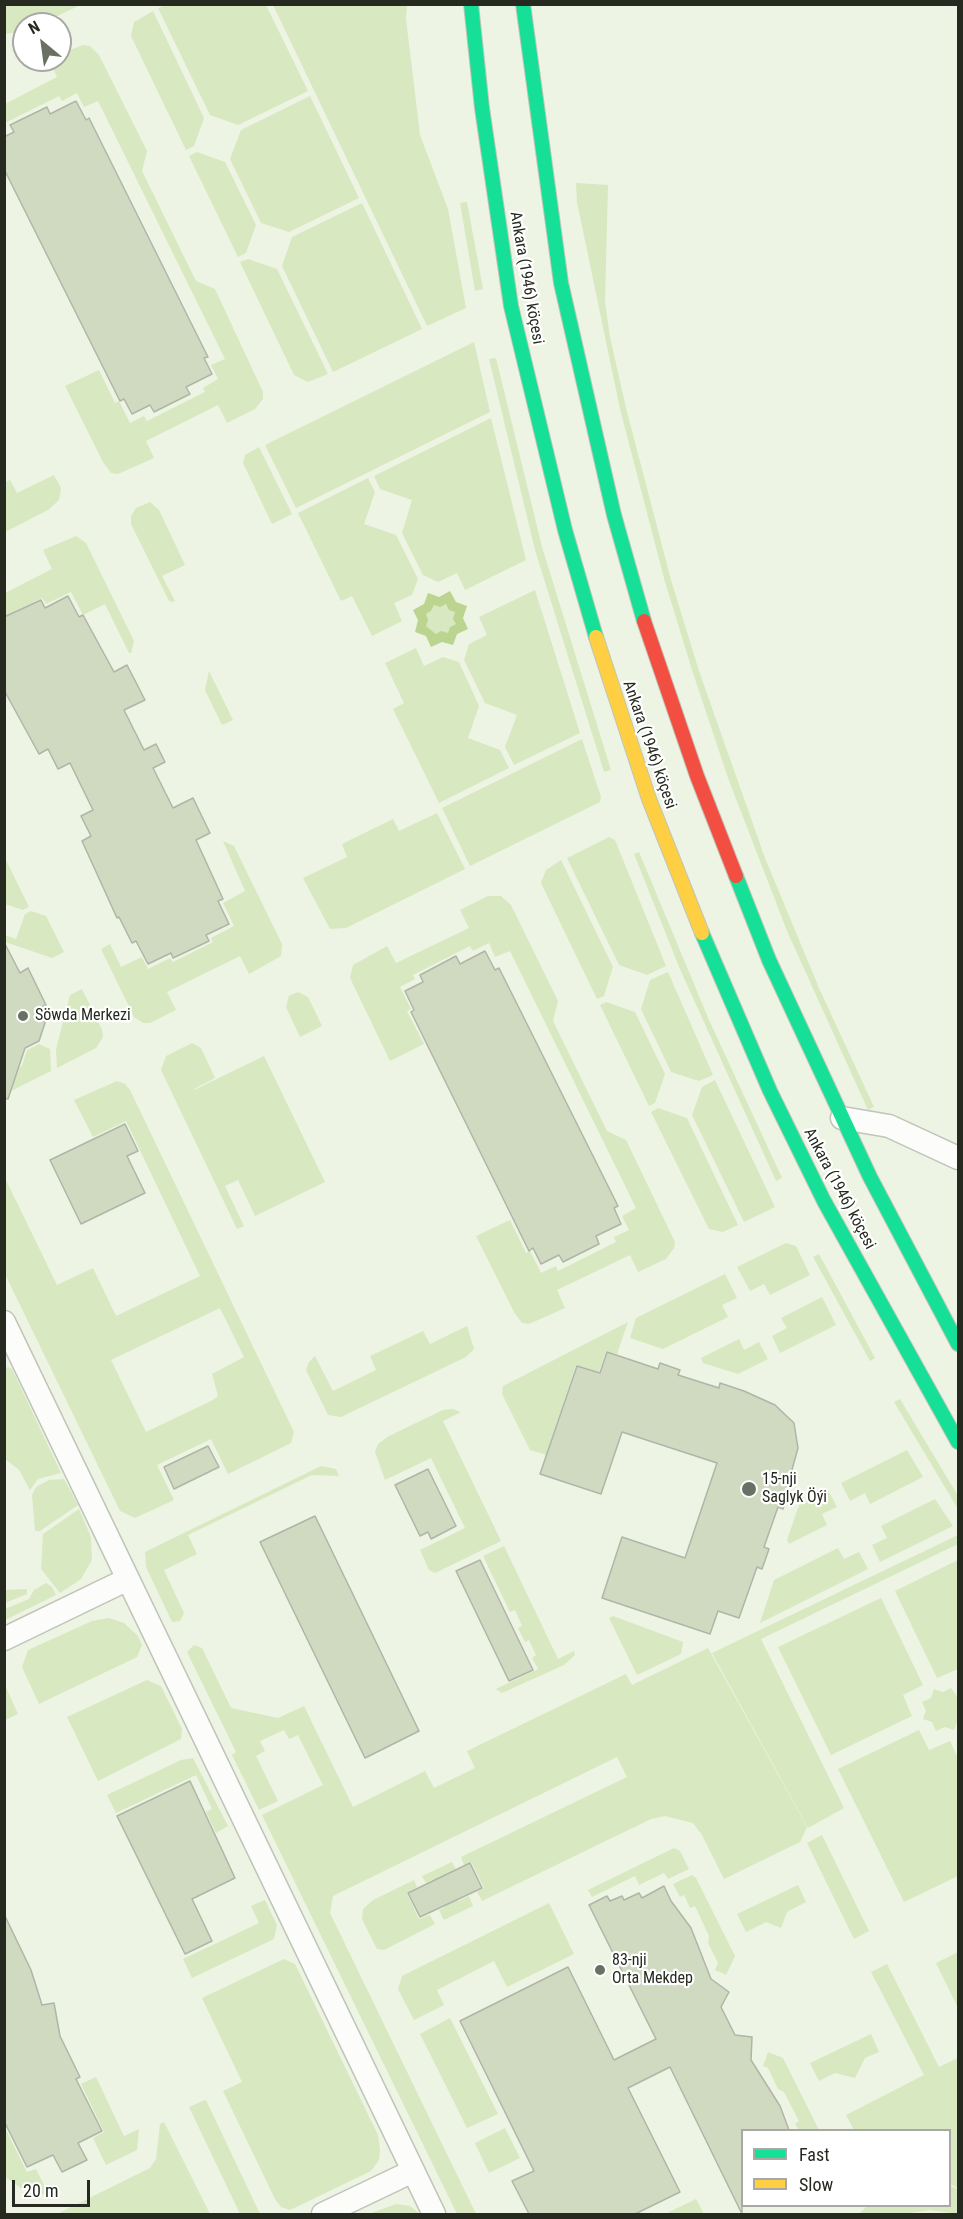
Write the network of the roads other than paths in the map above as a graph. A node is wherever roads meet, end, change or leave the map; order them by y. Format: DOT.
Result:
graph roads {
  1 [pos="471,4"];
  2 [pos="523,4"];
  3 [pos="842,1118"];
  4 [pos="958,1158"];
  5 [pos="4,1322"];
  6 [pos="958,1344"];
  7 [pos="958,1442"];
  8 [pos="128,1579"];
  9 [pos="4,1639"];
  10 [pos="413,2171"];
  11 [pos="323,2214"];
  12 [pos="434,2214"];
  1 -- 7 [label="main road, Ankara (1946) köçesi"];
  2 -- 3 [label="main road, Ankara (1946) köçesi"];
  3 -- 4 [label="street"];
  3 -- 6 [label="main road, Ankara (1946) köçesi"];
  5 -- 8 [label="street"];
  8 -- 9 [label="street"];
  8 -- 10 [label="street"];
  10 -- 11 [label="street"];
  10 -- 12 [label="street"];
}
